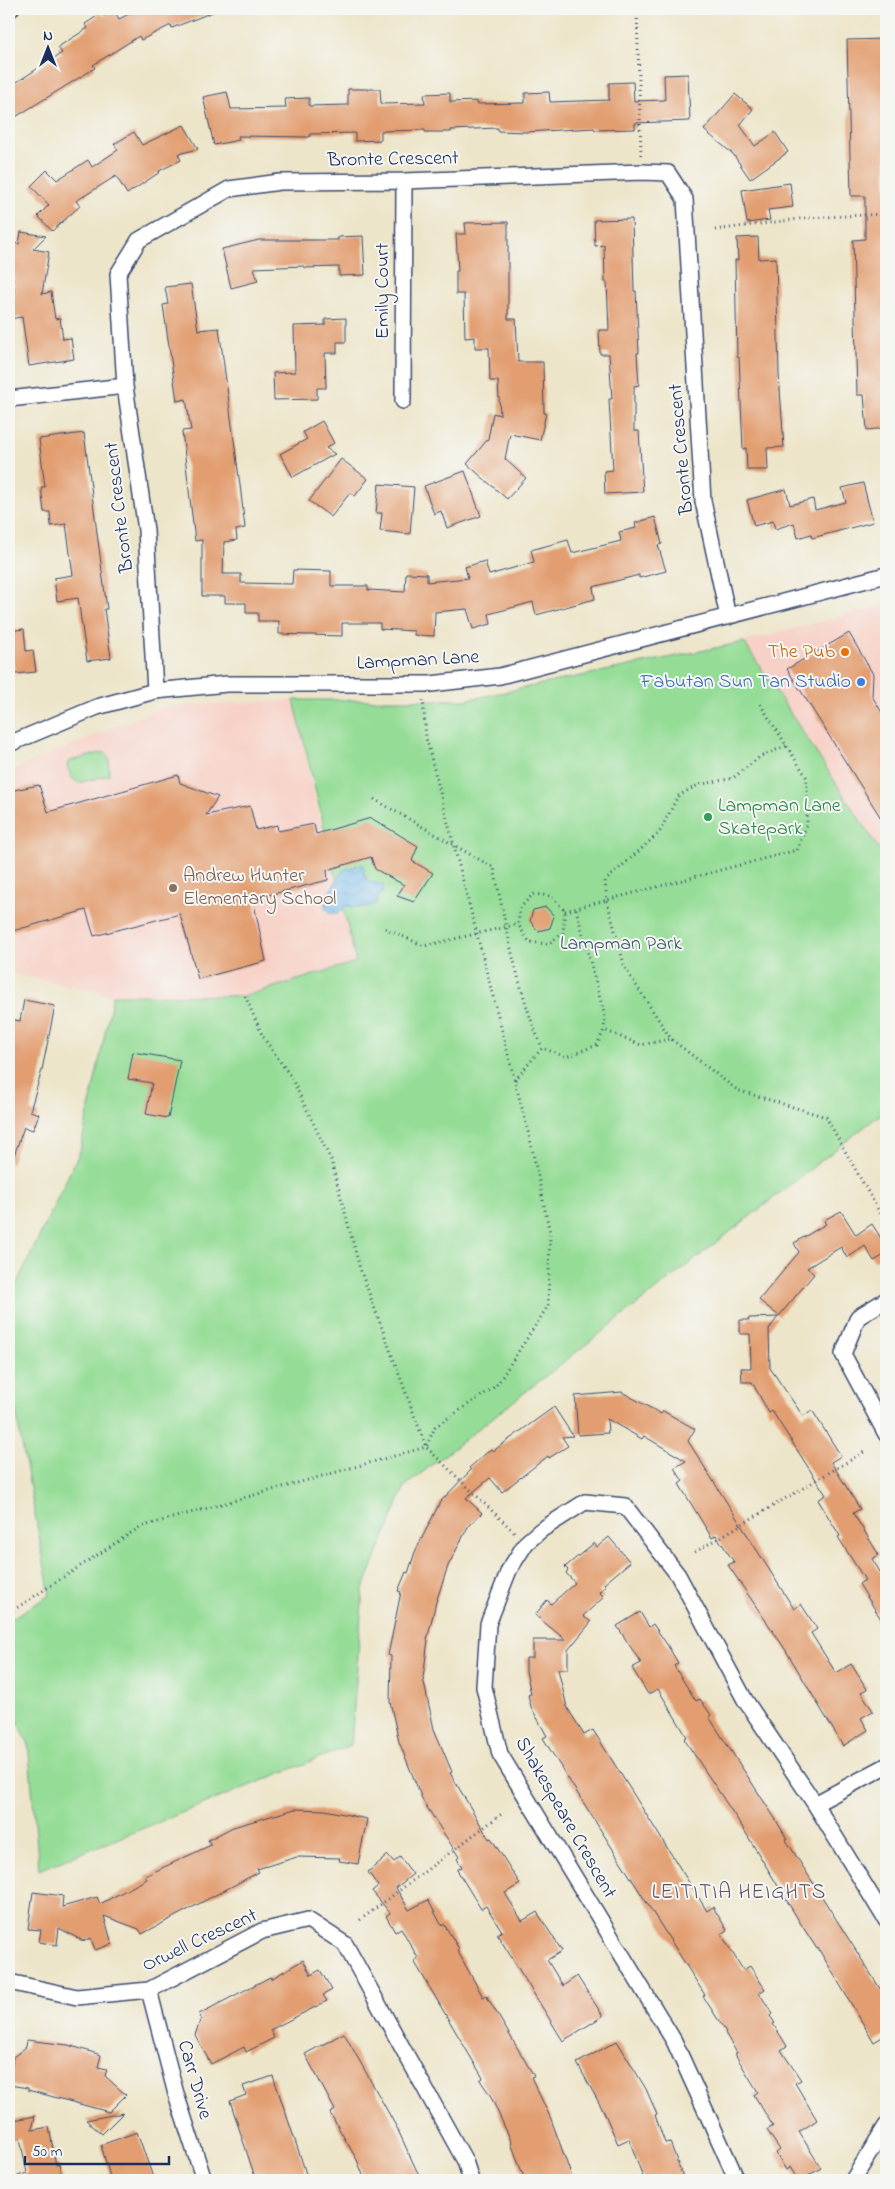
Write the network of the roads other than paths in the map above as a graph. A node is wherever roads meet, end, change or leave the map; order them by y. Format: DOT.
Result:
graph roads {
  1 [pos="404,181"];
  2 [pos="125,386"];
  3 [pos="9,399"];
  4 [pos="403,401"];
  5 [pos="886,575"];
  6 [pos="728,617"];
  7 [pos="155,691"];
  8 [pos="9,744"];
  9 [pos="886,1300"];
  10 [pos="886,1434"];
  11 [pos="886,1766"];
  12 [pos="815,1804"];
  13 [pos="886,1920"];
  14 [pos="9,1982"];
  15 [pos="149,1990"];
  16 [pos="886,2126"];
  17 [pos="204,2180"];
  18 [pos="471,2180"];
  19 [pos="736,2180"];
  20 [pos="853,2180"];
  1 -- 2 [label="street, Bronte Crescent"];
  1 -- 4 [label="street, Emily Court"];
  1 -- 6 [label="street, Bronte Crescent"];
  2 -- 3 [label="street"];
  2 -- 7 [label="street, Bronte Crescent"];
  5 -- 6 [label="street, Lampman Lane"];
  6 -- 7 [label="street, Lampman Lane"];
  7 -- 8 [label="street, Lampman Lane"];
  9 -- 10 [label="street"];
  11 -- 12 [label="street"];
  12 -- 13 [label="street, Shakespeare Crescent"];
  12 -- 19 [label="street, Shakespeare Crescent"];
  14 -- 15 [label="street, Orwell Crescent"];
  15 -- 17 [label="street, Carr Drive"];
  15 -- 18 [label="street, Orwell Crescent"];
  16 -- 20 [label="street"];
}
